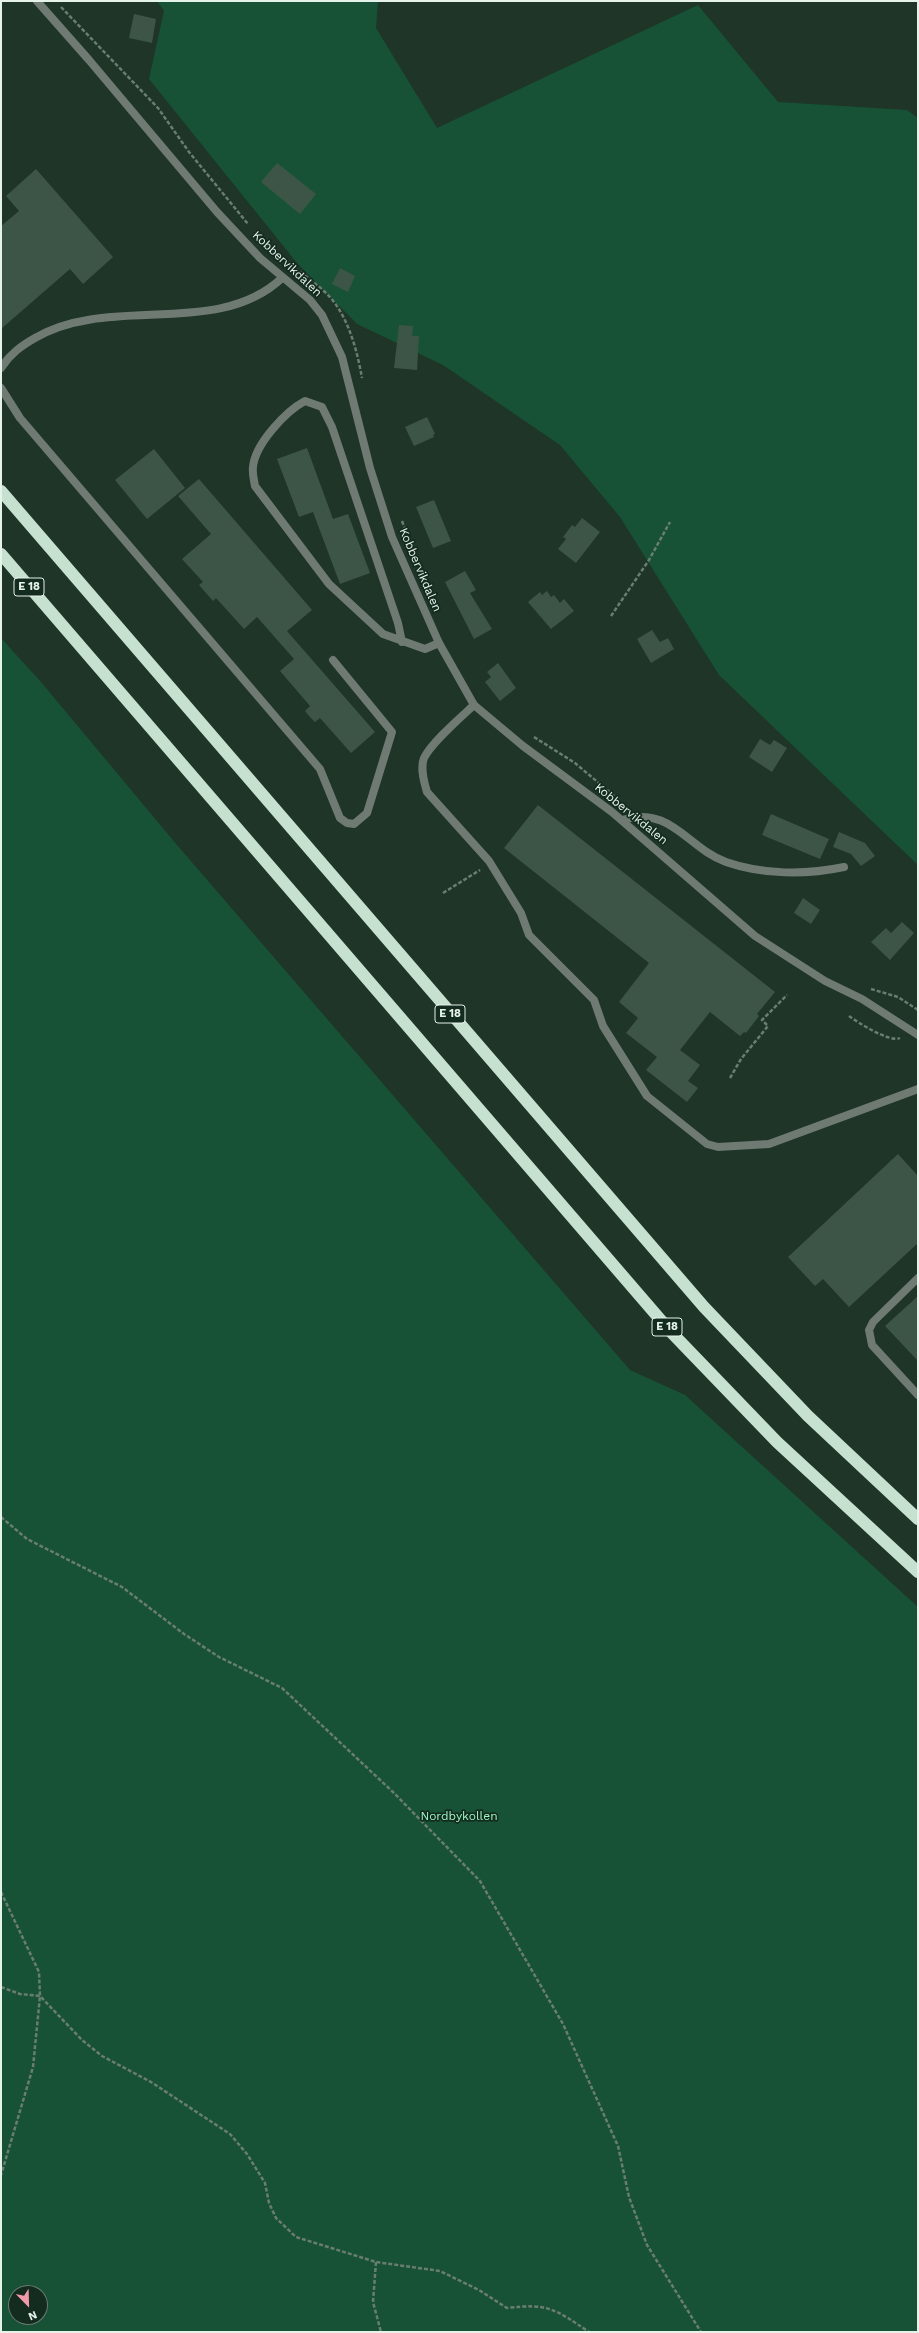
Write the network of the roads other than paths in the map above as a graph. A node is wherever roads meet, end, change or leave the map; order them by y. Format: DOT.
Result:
graph roads {
  1 [pos="36,1"];
  2 [pos="282,278"];
  3 [pos="1,368"];
  4 [pos="1,388"];
  5 [pos="1,491"];
  6 [pos="1,554"];
  7 [pos="1,565"];
  8 [pos="57,619"];
  9 [pos="402,642"];
  10 [pos="439,643"];
  11 [pos="332,660"];
  12 [pos="474,706"];
  13 [pos="622,820"];
  14 [pos="844,867"];
  15 [pos="918,1035"];
  16 [pos="918,1089"];
  17 [pos="918,1278"];
  18 [pos="918,1395"];
  19 [pos="918,1519"];
  20 [pos="918,1572"];
  1 -- 2 [label="street, Kobbervikdalen"];
  2 -- 3 [label="street"];
  2 -- 10 [label="street, Kobbervikdalen"];
  4 -- 11 [label="street"];
  5 -- 19 [label="highway, E 18"];
  6 -- 8 [label="highway, E 18"];
  7 -- 8 [label="highway"];
  8 -- 20 [label="highway, E 18"];
  9 -- 9 [label="street"];
  9 -- 10 [label="street"];
  10 -- 12 [label="street, Kobbervikdalen"];
  12 -- 13 [label="street, Kobbervikdalen"];
  12 -- 16 [label="street"];
  13 -- 14 [label="street"];
  13 -- 15 [label="street, Kobbervikdalen"];
  17 -- 18 [label="street"];
}
